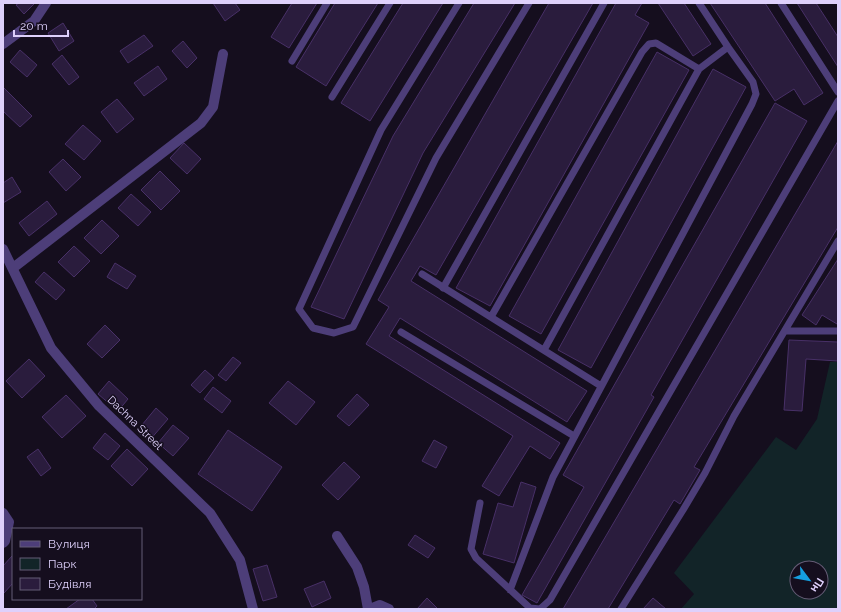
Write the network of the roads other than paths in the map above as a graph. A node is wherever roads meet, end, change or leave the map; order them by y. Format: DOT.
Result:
graph roads {
  1 [pos="46,3"];
  2 [pos="327,3"];
  3 [pos="390,3"];
  4 [pos="459,3"];
  5 [pos="529,3"];
  6 [pos="604,3"];
  7 [pos="699,3"];
  8 [pos="781,3"];
  9 [pos="3,44"];
  10 [pos="728,47"];
  11 [pos="223,54"];
  12 [pos="292,61"];
  13 [pos="698,69"];
  14 [pos="838,92"];
  15 [pos="332,97"];
  16 [pos="838,101"];
  17 [pos="838,241"];
  18 [pos="3,249"];
  19 [pos="13,268"];
  20 [pos="422,274"];
  21 [pos="444,288"];
  22 [pos="491,317"];
  23 [pos="784,331"];
  24 [pos="401,332"];
  25 [pos="838,332"];
  26 [pos="544,350"];
  27 [pos="601,386"];
  28 [pos="574,436"];
  29 [pos="480,503"];
  30 [pos="3,513"];
  31 [pos="338,536"];
  32 [pos="3,543"];
  33 [pos="510,590"];
  34 [pos="253,609"];
  35 [pos="369,609"];
  36 [pos="389,609"];
  37 [pos="530,609"];
  38 [pos="621,609"];
  1 -- 9 [label="street"];
  2 -- 12 [label="lane"];
  3 -- 15 [label="lane"];
  4 -- 5 [label="lane"];
  6 -- 21 [label="lane"];
  7 -- 10 [label="lane"];
  8 -- 14 [label="lane"];
  10 -- 13 [label="lane"];
  10 -- 27 [label="lane"];
  11 -- 19 [label="street"];
  13 -- 22 [label="lane"];
  13 -- 26 [label="lane"];
  16 -- 37 [label="lane"];
  17 -- 23 [label="lane"];
  18 -- 19 [label="street, Dachna Street"];
  19 -- 34 [label="street, Dachna Street"];
  20 -- 21 [label="lane"];
  21 -- 22 [label="lane"];
  22 -- 26 [label="lane"];
  23 -- 25 [label="lane"];
  23 -- 38 [label="lane"];
  24 -- 28 [label="lane"];
  26 -- 27 [label="lane"];
  27 -- 28 [label="lane"];
  28 -- 33 [label="lane"];
  29 -- 33 [label="lane"];
  30 -- 32 [label="street"];
  31 -- 35 [label="street"];
  33 -- 37 [label="lane"];
  35 -- 36 [label="street"];
}
